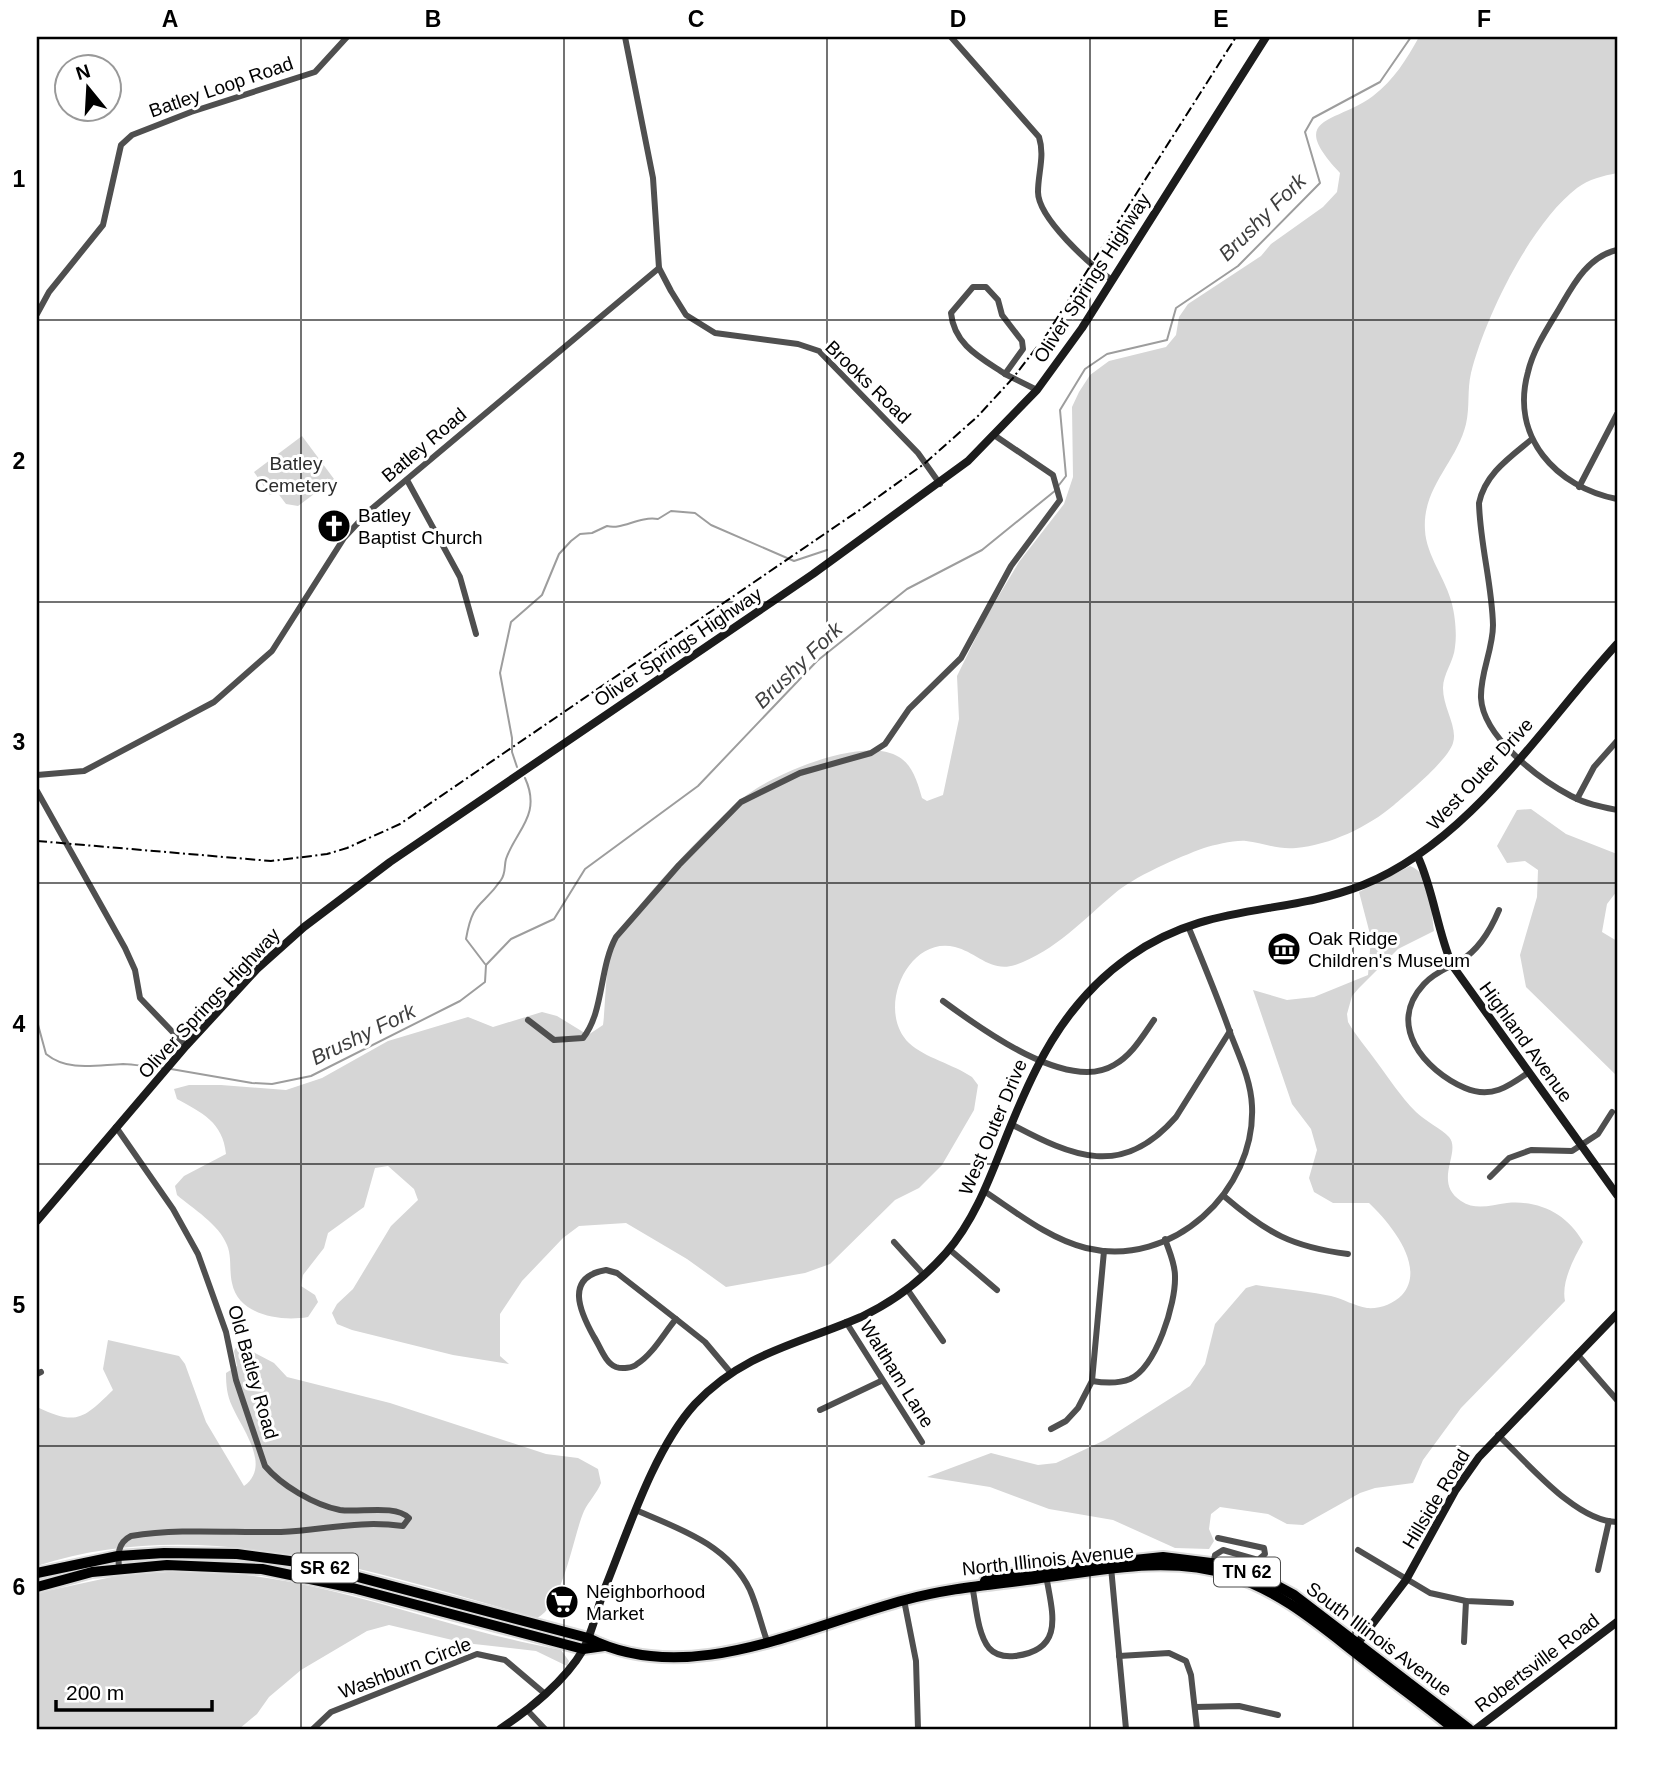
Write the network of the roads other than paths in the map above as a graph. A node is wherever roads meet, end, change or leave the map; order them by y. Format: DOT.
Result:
graph roads {
  1 [pos="347,37"];
  2 [pos="625,37"];
  3 [pos="951,37"];
  4 [pos="1266,37"];
  5 [pos="1617,250"];
  6 [pos="659,268"];
  7 [pos="1112,280"];
  8 [pos="37,314"];
  9 [pos="1005,373"];
  10 [pos="1037,390"];
  11 [pos="1617,414"];
  12 [pos="994,435"];
  13 [pos="1532,439"];
  14 [pos="407,480"];
  15 [pos="940,484"];
  16 [pos="1579,487"];
  17 [pos="1617,499"];
  18 [pos="476,634"];
  19 [pos="1617,645"];
  20 [pos="1617,741"];
  21 [pos="1519,757"];
  22 [pos="37,775"];
  23 [pos="37,791"];
  24 [pos="1577,799"];
  25 [pos="1617,810"];
  26 [pos="1418,857"];
  27 [pos="1499,910"];
  28 [pos="1188,926"];
  29 [pos="1452,965"];
  30 [pos="943,1001"];
  31 [pos="528,1020"];
  32 [pos="1154,1020"];
  33 [pos="1230,1031"];
  34 [pos="186,1046"];
  35 [pos="1039,1059"];
  36 [pos="1529,1072"];
  37 [pos="1612,1112"];
  38 [pos="1011,1124"];
  39 [pos="116,1127"];
  40 [pos="1581,1145"];
  41 [pos="1490,1177"];
  42 [pos="984,1191"];
  43 [pos="1617,1195"];
  44 [pos="1225,1197"];
  45 [pos="37,1221"];
  46 [pos="1165,1239"];
  47 [pos="894,1242"];
  48 [pos="949,1249"];
  49 [pos="1104,1251"];
  50 [pos="1348,1254"];
  51 [pos="924,1275"];
  52 [pos="907,1289"];
  53 [pos="997,1290"];
  54 [pos="1617,1314"];
  55 [pos="676,1319"];
  56 [pos="846,1322"];
  57 [pos="943,1341"];
  58 [pos="1577,1354"];
  59 [pos="731,1373"];
  60 [pos="881,1381"];
  61 [pos="1092,1381"];
  62 [pos="1617,1400"];
  63 [pos="820,1410"];
  64 [pos="1051,1429"];
  65 [pos="1498,1435"];
  66 [pos="922,1442"];
  67 [pos="638,1511"];
  68 [pos="1613,1521"];
  69 [pos="1218,1538"];
  70 [pos="1358,1550"];
  71 [pos="118,1556"];
  72 [pos="1111,1566"];
  73 [pos="1212,1566"];
  74 [pos="119,1569"];
  75 [pos="1598,1570"];
  76 [pos="37,1573"];
  77 [pos="1046,1574"];
  78 [pos="1406,1580"];
  79 [pos="975,1584"];
  80 [pos="37,1587"];
  81 [pos="904,1600"];
  82 [pos="1465,1601"];
  83 [pos="1511,1603"];
  84 [pos="1617,1622"];
  85 [pos="766,1641"];
  86 [pos="1465,1642"];
  87 [pos="585,1643"];
  88 [pos="604,1646"];
  89 [pos="1355,1647"];
  90 [pos="1119,1656"];
  91 [pos="544,1693"];
  92 [pos="1195,1707"];
  93 [pos="527,1710"];
  94 [pos="1278,1715"];
  95 [pos="313,1729"];
  96 [pos="500,1729"];
  97 [pos="545,1729"];
  98 [pos="918,1729"];
  99 [pos="1126,1729"];
  100 [pos="1197,1729"];
  101 [pos="1454,1729"];
  102 [pos="1469,1729"];
  103 [pos="1476,1729"];
  1 -- 8 [label="street, Batley Loop Road"];
  2 -- 6 [label="street"];
  3 -- 7 [label="street"];
  4 -- 7 [label="street, Oliver Springs Highway"];
  5 -- 13 [label="street"];
  6 -- 14 [label="street, Batley Road"];
  6 -- 15 [label="street, Brooks Road"];
  7 -- 10 [label="street, Oliver Springs Highway"];
  9 -- 9 [label="street"];
  9 -- 10 [label="street"];
  10 -- 12 [label="street, Oliver Springs Highway"];
  11 -- 16 [label="street"];
  12 -- 15 [label="street, Oliver Springs Highway"];
  12 -- 31 [label="street"];
  13 -- 16 [label="street"];
  13 -- 21 [label="street"];
  14 -- 18 [label="street"];
  14 -- 22 [label="street, Batley Road"];
  15 -- 34 [label="street, Oliver Springs Highway"];
  16 -- 17 [label="street"];
  19 -- 21 [label="street, West Outer Drive"];
  20 -- 24 [label="street"];
  21 -- 24 [label="street"];
  21 -- 26 [label="street, West Outer Drive"];
  23 -- 34 [label="street"];
  24 -- 25 [label="street"];
  26 -- 28 [label="street, West Outer Drive"];
  26 -- 29 [label="street, Highland Avenue"];
  27 -- 29 [label="street"];
  28 -- 33 [label="street"];
  28 -- 35 [label="street, West Outer Drive"];
  29 -- 36 [label="street, Highland Avenue"];
  29 -- 36 [label="street"];
  30 -- 35 [label="street"];
  32 -- 35 [label="street"];
  33 -- 38 [label="street"];
  33 -- 44 [label="street"];
  34 -- 39 [label="street, Oliver Springs Highway"];
  35 -- 38 [label="street, West Outer Drive"];
  36 -- 40 [label="street, Highland Avenue"];
  37 -- 40 [label="street"];
  38 -- 42 [label="street, West Outer Drive"];
  39 -- 45 [label="street, Oliver Springs Highway"];
  39 -- 71 [label="street, Old Batley Road"];
  40 -- 41 [label="street"];
  40 -- 43 [label="street, Highland Avenue"];
  42 -- 48 [label="street, West Outer Drive"];
  42 -- 49 [label="street"];
  44 -- 46 [label="street"];
  44 -- 50 [label="street"];
  46 -- 49 [label="street"];
  46 -- 61 [label="street"];
  47 -- 51 [label="street"];
  48 -- 51 [label="street, West Outer Drive"];
  48 -- 53 [label="street"];
  49 -- 61 [label="street"];
  51 -- 52 [label="street, West Outer Drive"];
  52 -- 56 [label="street, West Outer Drive"];
  52 -- 57 [label="street"];
  54 -- 58 [label="street, Hillside Road"];
  55 -- 55 [label="street"];
  55 -- 59 [label="street"];
  56 -- 59 [label="street, West Outer Drive"];
  56 -- 60 [label="street, Waltham Lane"];
  58 -- 62 [label="street"];
  58 -- 65 [label="street, Hillside Road"];
  59 -- 67 [label="street, West Outer Drive"];
  60 -- 63 [label="street"];
  60 -- 66 [label="street, Waltham Lane"];
  61 -- 64 [label="street"];
  65 -- 68 [label="street"];
  65 -- 78 [label="street, Hillside Road"];
  67 -- 85 [label="street"];
  67 -- 87 [label="street, West Outer Drive"];
  68 -- 75 [label="street"];
  69 -- 73 [label="street"];
  70 -- 78 [label="street"];
  71 -- 74 [label="street"];
  71 -- 76 [label="highway, SR 62"];
  71 -- 87 [label="highway, SR 62"];
  72 -- 73 [label="highway, North Illinois Avenue / TN 62"];
  72 -- 77 [label="highway, North Illinois Avenue / TN 62"];
  72 -- 90 [label="street"];
  73 -- 89 [label="highway, North Illinois Avenue / TN 62"];
  74 -- 80 [label="highway, SR 62"];
  74 -- 87 [label="highway, SR 62"];
  77 -- 79 [label="highway, North Illinois Avenue / TN 62"];
  77 -- 79 [label="street"];
  78 -- 82 [label="street"];
  78 -- 89 [label="street, Hillside Road"];
  79 -- 81 [label="highway, North Illinois Avenue / TN 62"];
  81 -- 85 [label="highway, North Illinois Avenue / TN 62"];
  81 -- 98 [label="street"];
  82 -- 83 [label="street"];
  82 -- 86 [label="street"];
  84 -- 103 [label="street, Robertsville Road"];
  85 -- 88 [label="highway, North Illinois Avenue / TN 62"];
  87 -- 88 [label="highway, SR 62"];
  87 -- 91 [label="street, West Outer Drive"];
  89 -- 101 [label="highway, North Illinois Avenue / TN 62"];
  89 -- 102 [label="highway, South Illinois Avenue / TN 62"];
  90 -- 92 [label="street"];
  90 -- 99 [label="street"];
  91 -- 93 [label="street, West Outer Drive"];
  91 -- 95 [label="street, Washburn Circle"];
  92 -- 94 [label="street"];
  92 -- 100 [label="street"];
  93 -- 96 [label="street, West Outer Drive"];
  93 -- 97 [label="street"];
}
